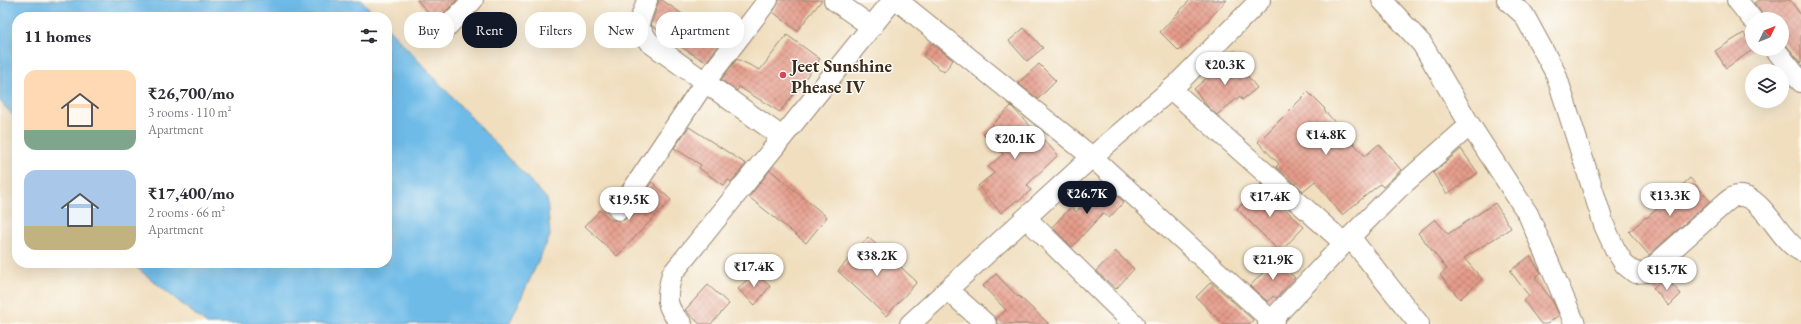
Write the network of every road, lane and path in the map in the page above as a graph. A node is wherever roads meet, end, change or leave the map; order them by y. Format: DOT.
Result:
graph roads {
  1 [pos="472,0"];
  2 [pos="647,0"];
  3 [pos="768,0"];
  4 [pos="834,0"];
  5 [pos="893,0"];
  6 [pos="897,0"];
  7 [pos="1260,0"];
  8 [pos="1382,0"];
  9 [pos="1507,0"];
  10 [pos="1737,0"];
  11 [pos="1746,12"];
  12 [pos="454,19"];
  13 [pos="872,27"];
  14 [pos="1781,56"];
  15 [pos="705,82"];
  16 [pos="1801,82"];
  17 [pos="1171,90"];
  18 [pos="1470,125"];
  19 [pos="782,137"];
  20 [pos="1092,157"];
  21 [pos="619,210"];
  22 [pos="1026,218"];
  23 [pos="1347,240"];
  24 [pos="1801,251"];
  25 [pos="948,290"];
  26 [pos="1272,323"];
  27 [pos="682,324"];
  28 [pos="910,324"];
  29 [pos="986,324"];
  30 [pos="1134,324"];
  31 [pos="1419,324"];
  32 [pos="1575,324"];
  1 -- 12 [label="street"];
  2 -- 15 [label="street"];
  3 -- 15 [label="street"];
  4 -- 13 [label="street"];
  5 -- 13 [label="street"];
  6 -- 20 [label="street"];
  7 -- 17 [label="street"];
  8 -- 18 [label="street"];
  9 -- 24 [label="street"];
  10 -- 11 [label="street"];
  13 -- 19 [label="street"];
  14 -- 16 [label="street"];
  15 -- 19 [label="street"];
  15 -- 21 [label="street"];
  17 -- 20 [label="street"];
  17 -- 23 [label="street"];
  18 -- 23 [label="street"];
  18 -- 32 [label="street"];
  19 -- 27 [label="street"];
  20 -- 22 [label="street"];
  20 -- 26 [label="street"];
  22 -- 25 [label="street"];
  22 -- 30 [label="street"];
  23 -- 26 [label="street"];
  23 -- 31 [label="street"];
  25 -- 28 [label="street"];
  25 -- 29 [label="street"];
}
